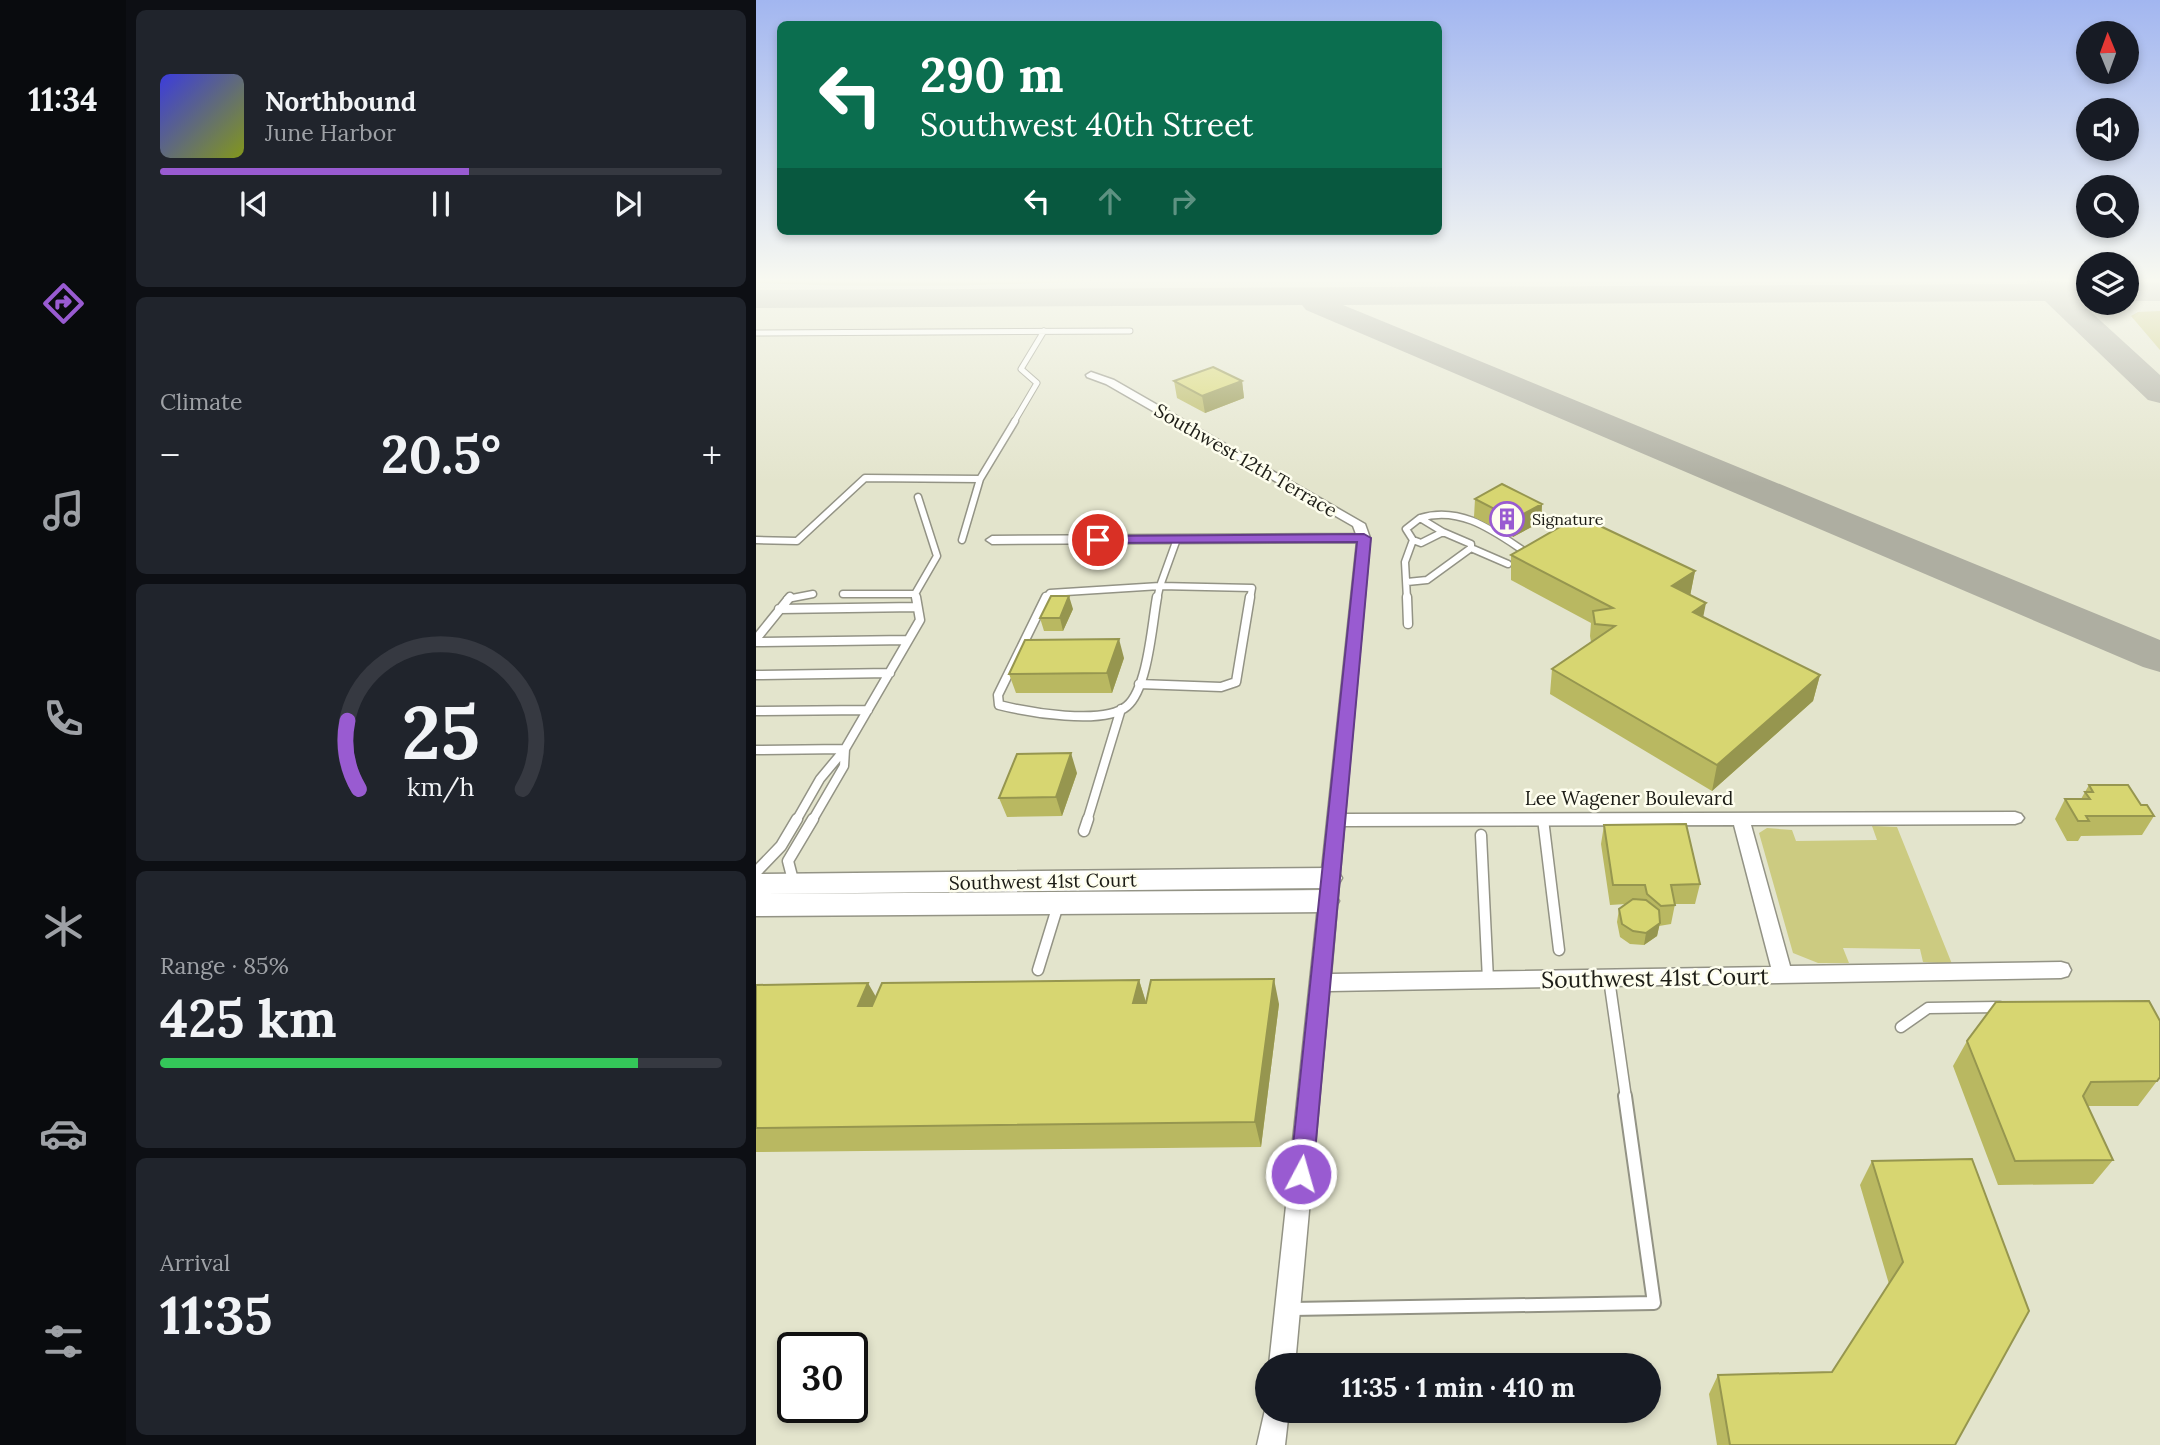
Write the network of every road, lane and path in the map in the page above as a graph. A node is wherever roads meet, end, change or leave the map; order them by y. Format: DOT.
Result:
graph roads {
  1 [pos="1034,347"];
  2 [pos="1087,375"];
  3 [pos="980,479"];
  4 [pos="918,497"];
  5 [pos="1420,518"];
  6 [pos="1443,532"];
  7 [pos="1364,538"];
  8 [pos="1177,539"];
  9 [pos="756,540"];
  10 [pos="962,540"];
  11 [pos="992,540"];
  12 [pos="1413,540"];
  13 [pos="1471,548"];
  14 [pos="1527,553"];
  15 [pos="1508,564"];
  16 [pos="1407,582"];
  17 [pos="1160,586"];
  18 [pos="813,594"];
  19 [pos="843,594"];
  20 [pos="915,594"];
  21 [pos="916,607"];
  22 [pos="779,609"];
  23 [pos="1408,624"];
  24 [pos="756,640"];
  25 [pos="908,640"];
  26 [pos="890,673"];
  27 [pos="756,674"];
  28 [pos="1139,684"];
  29 [pos="1121,709"];
  30 [pos="868,710"];
  31 [pos="756,711"];
  32 [pos="845,749"];
  33 [pos="756,750"];
  34 [pos="2015,818"];
  35 [pos="1543,819"];
  36 [pos="1741,819"];
  37 [pos="1335,820"];
  38 [pos="1084,831"];
  39 [pos="1482,835"];
  40 [pos="756,872"];
  41 [pos="756,884"];
  42 [pos="794,884"];
  43 [pos="1328,889"];
  44 [pos="1062,892"];
  45 [pos="756,905"];
  46 [pos="1559,950"];
  47 [pos="1038,970"];
  48 [pos="2061,970"];
  49 [pos="1783,976"];
  50 [pos="1609,979"];
  51 [pos="1488,980"];
  52 [pos="1320,983"];
  53 [pos="2009,1007"];
  54 [pos="1900,1027"];
  55 [pos="1287,1310"];
  56 [pos="1283,1353"];
  57 [pos="1274,1423"];
  58 [pos="1271,1445"];
  1 -- 3 [label="lane"];
  2 -- 7 [label="street, Southwest 12th Terrace"];
  3 -- 9 [label="lane"];
  3 -- 10 [label="lane"];
  4 -- 20 [label="lane"];
  5 -- 6 [label="lane"];
  5 -- 12 [label="lane"];
  5 -- 14 [label="lane"];
  6 -- 12 [label="lane"];
  6 -- 13 [label="lane"];
  7 -- 8 [label="street"];
  7 -- 37 [label="street"];
  8 -- 11 [label="street"];
  8 -- 17 [label="lane"];
  12 -- 16 [label="lane"];
  13 -- 15 [label="lane"];
  13 -- 16 [label="lane"];
  16 -- 23 [label="lane"];
  17 -- 28 [label="lane"];
  17 -- 28 [label="lane"];
  17 -- 29 [label="lane"];
  18 -- 22 [label="lane"];
  19 -- 20 [label="lane"];
  20 -- 21 [label="lane"];
  21 -- 22 [label="lane"];
  21 -- 25 [label="lane"];
  22 -- 24 [label="lane"];
  24 -- 25 [label="lane"];
  25 -- 26 [label="lane"];
  26 -- 27 [label="lane"];
  26 -- 30 [label="lane"];
  28 -- 29 [label="lane"];
  29 -- 38 [label="lane"];
  30 -- 31 [label="lane"];
  30 -- 32 [label="lane"];
  32 -- 33 [label="lane"];
  32 -- 40 [label="lane"];
  32 -- 42 [label="lane"];
  34 -- 36 [label="street, Lee Wagener Boulevard"];
  35 -- 36 [label="street, Lee Wagener Boulevard"];
  35 -- 37 [label="street, Lee Wagener Boulevard"];
  35 -- 46 [label="lane"];
  36 -- 49 [label="street"];
  37 -- 43 [label="street"];
  39 -- 51 [label="lane"];
  41 -- 42 [label="street, Southwest 41st Court"];
  42 -- 44 [label="street, Southwest 41st Court"];
  43 -- 44 [label="street, Southwest 41st Court"];
  43 -- 52 [label="street"];
  44 -- 45 [label="street, Southwest 41st Court"];
  44 -- 47 [label="lane"];
  48 -- 49 [label="street, Southwest 41st Court"];
  49 -- 50 [label="street, Southwest 41st Court"];
  50 -- 51 [label="street, Southwest 41st Court"];
  50 -- 55 [label="lane"];
  51 -- 52 [label="street, Southwest 41st Court"];
  52 -- 55 [label="street"];
  53 -- 54 [label="lane"];
  55 -- 56 [label="street"];
  57 -- 58 [label="street"];
}
